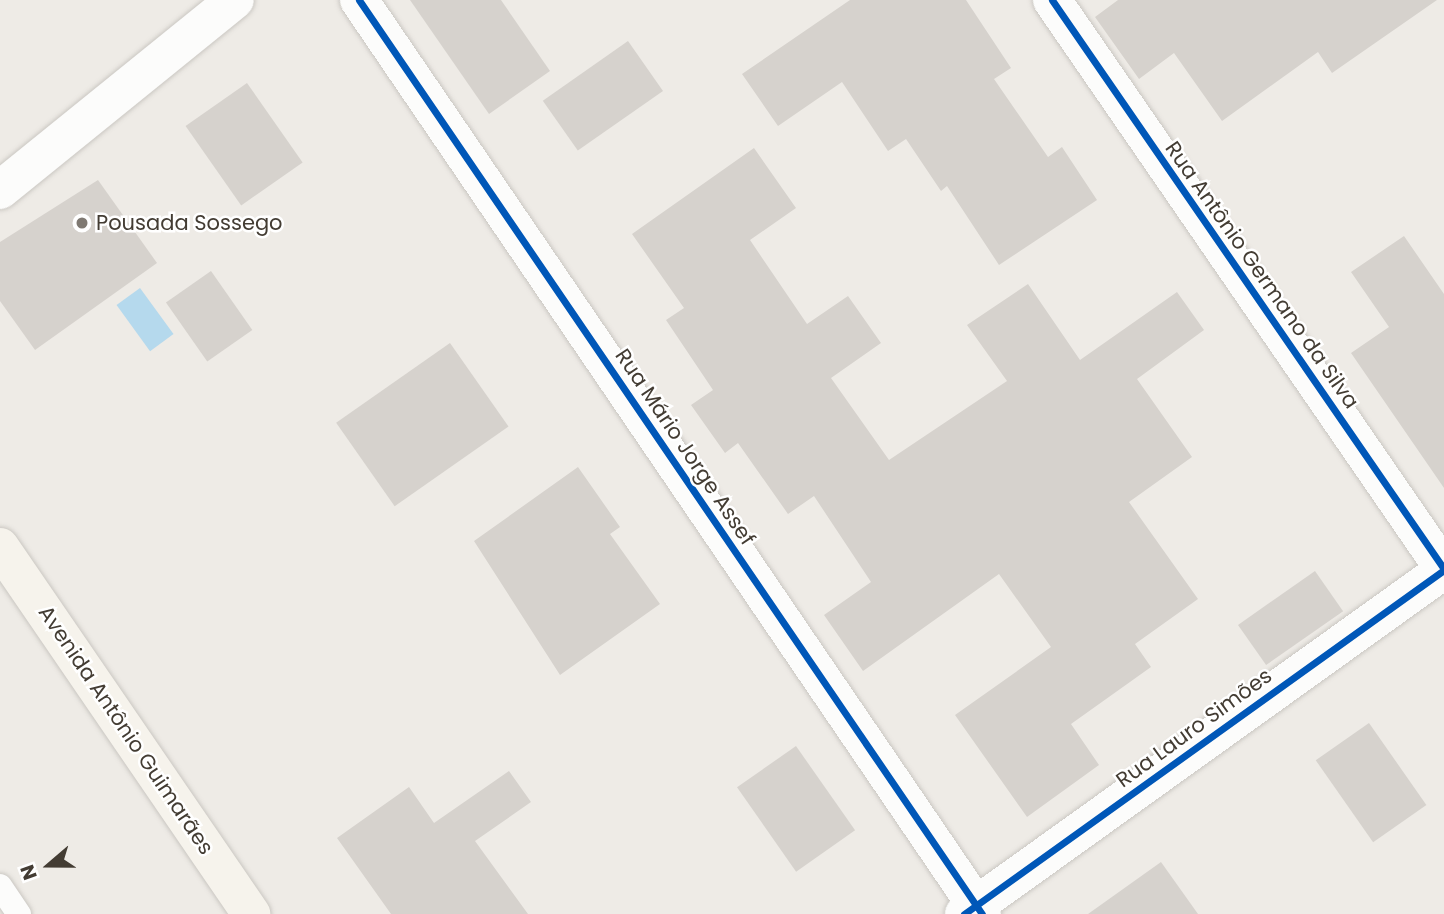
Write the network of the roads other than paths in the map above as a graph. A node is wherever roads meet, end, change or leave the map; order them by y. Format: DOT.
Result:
graph roads {
  1 [pos="235,0"];
  2 [pos="359,0"];
  3 [pos="1052,0"];
  4 [pos="0,190"];
  5 [pos="0,547"];
  6 [pos="1444,570"];
  7 [pos="0,886"];
  8 [pos="974,911"];
  9 [pos="19,914"];
  10 [pos="251,914"];
  1 -- 4 [label="street"];
  2 -- 8 [label="street, Rua Mário Jorge Assef"];
  3 -- 6 [label="street, Rua Antônio Germano da Silva"];
  5 -- 10 [label="street, Avenida Antônio Guimarães"];
  6 -- 8 [label="street, Rua Lauro Simões"];
  7 -- 9 [label="lane"];
}
